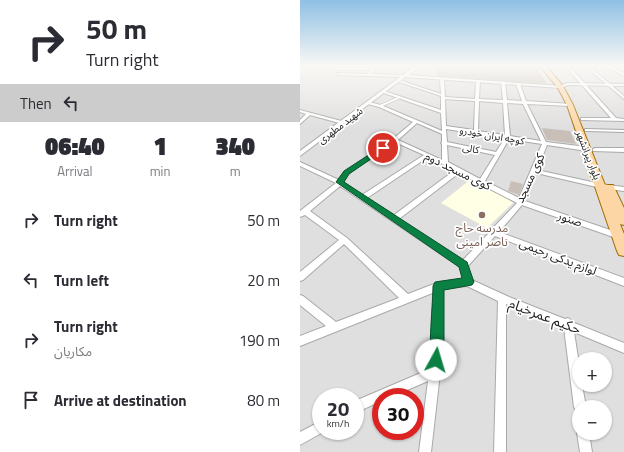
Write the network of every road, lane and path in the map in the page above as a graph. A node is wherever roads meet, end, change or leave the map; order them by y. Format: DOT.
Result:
graph roads {
  1 [pos="390,87"];
  2 [pos="415,87"];
  3 [pos="442,87"];
  4 [pos="478,87"];
  5 [pos="503,87"];
  6 [pos="519,87"];
  7 [pos="564,87"];
  8 [pos="565,87"];
  9 [pos="588,87"];
  10 [pos="612,87"];
  11 [pos="383,92"];
  12 [pos="400,97"];
  13 [pos="442,97"];
  14 [pos="623,97"];
  15 [pos="477,100"];
  16 [pos="504,102"];
  17 [pos="524,102"];
  18 [pos="369,104"];
  19 [pos="570,105"];
  20 [pos="380,106"];
  21 [pos="300,111"];
  22 [pos="443,112"];
  23 [pos="309,114"];
  24 [pos="582,119"];
  25 [pos="616,120"];
  26 [pos="624,120"];
  27 [pos="416,122"];
  28 [pos="300,123"];
  29 [pos="342,123"];
  30 [pos="445,127"];
  31 [pos="587,130"];
  32 [pos="476,131"];
  33 [pos="624,131"];
  34 [pos="443,133"];
  35 [pos="508,137"];
  36 [pos="395,140"];
  37 [pos="443,143"];
  38 [pos="545,144"];
  39 [pos="591,149"];
  40 [pos="624,150"];
  41 [pos="300,154"];
  42 [pos="498,154"];
  43 [pos="426,156"];
  44 [pos="445,163"];
  45 [pos="300,164"];
  46 [pos="534,170"];
  47 [pos="458,171"];
  48 [pos="340,182"];
  49 [pos="482,182"];
  50 [pos="606,187"];
  51 [pos="624,189"];
  52 [pos="362,197"];
  53 [pos="521,202"];
  54 [pos="303,213"];
  55 [pos="395,218"];
  56 [pos="624,221"];
  57 [pos="492,232"];
  58 [pos="619,236"];
  59 [pos="344,240"];
  60 [pos="624,251"];
  61 [pos="464,265"];
  62 [pos="300,277"];
  63 [pos="468,282"];
  64 [pos="624,282"];
  65 [pos="439,286"];
  66 [pos="406,298"];
  67 [pos="300,299"];
  68 [pos="502,300"];
  69 [pos="568,324"];
  70 [pos="333,326"];
  71 [pos="300,341"];
  72 [pos="624,348"];
  73 [pos="434,372"];
  74 [pos="579,400"];
  75 [pos="364,403"];
  76 [pos="312,432"];
  77 [pos="300,439"];
  78 [pos="585,440"];
  79 [pos="425,452"];
  80 [pos="500,452"];
  81 [pos="586,452"];
  1 -- 11 [label="street, شهید مطهری"];
  2 -- 13 [label="street"];
  3 -- 13 [label="street"];
  4 -- 15 [label="street"];
  5 -- 16 [label="street"];
  6 -- 17 [label="street, کوی مسجد"];
  7 -- 19 [label="main road, بلوار پیرانشهر"];
  8 -- 24 [label="main road, بلوار پیرانشهر"];
  9 -- 25 [label="street"];
  10 -- 14 [label="street"];
  11 -- 12 [label="street"];
  11 -- 18 [label="street, شهید مطهری"];
  12 -- 20 [label="lane"];
  12 -- 22 [label="street"];
  13 -- 15 [label="street"];
  13 -- 22 [label="street"];
  15 -- 16 [label="street"];
  15 -- 32 [label="street"];
  16 -- 17 [label="street"];
  16 -- 35 [label="street"];
  17 -- 19 [label="street"];
  17 -- 38 [label="street, کوی مسجد"];
  18 -- 20 [label="street"];
  18 -- 29 [label="street, شهید مطهری"];
  19 -- 39 [label="main road, بلوار پیرانشهر"];
  20 -- 27 [label="street"];
  21 -- 23 [label="street"];
  22 -- 30 [label="street"];
  23 -- 28 [label="street"];
  23 -- 29 [label="street"];
  24 -- 25 [label="street"];
  24 -- 31 [label="main road, بلوار پیرانشهر"];
  25 -- 26 [label="street"];
  27 -- 34 [label="street"];
  27 -- 36 [label="street"];
  29 -- 41 [label="street, شهید مطهری"];
  30 -- 32 [label="street, کوچه ایران خودرو"];
  30 -- 34 [label="street"];
  31 -- 33 [label="street"];
  31 -- 39 [label="main road, بلوار پیرانشهر"];
  32 -- 35 [label="street, کوچه ایران خودرو"];
  34 -- 37 [label="street"];
  35 -- 38 [label="street, کوچه ایران خودرو"];
  35 -- 42 [label="street"];
  36 -- 43 [label="street, کوی مسجد دوم"];
  36 -- 48 [label="street"];
  37 -- 42 [label="street, کالی"];
  37 -- 44 [label="street"];
  38 -- 39 [label="street, کوچه ایران خودرو"];
  38 -- 46 [label="street, کوی مسجد"];
  39 -- 40 [label="street, کوچه ایران خودرو"];
  39 -- 50 [label="main road, بلوار پیرانشهر"];
  42 -- 49 [label="street"];
  43 -- 44 [label="street, کوی مسجد دوم"];
  43 -- 52 [label="street"];
  44 -- 47 [label="street, کوی مسجد دوم"];
  45 -- 48 [label="street"];
  46 -- 50 [label="street"];
  46 -- 53 [label="street, کوی مسجد"];
  47 -- 49 [label="street, کوی مسجد دوم"];
  47 -- 55 [label="street"];
  48 -- 52 [label="street"];
  48 -- 54 [label="street"];
  49 -- 53 [label="street, کوی مسجد دوم"];
  50 -- 51 [label="street"];
  50 -- 56 [label="main road, بلوار پیرانشهر"];
  50 -- 58 [label="main road, بلوار پیرانشهر"];
  52 -- 55 [label="street"];
  53 -- 57 [label="street, کوی مسجد"];
  53 -- 58 [label="street, صنور"];
  54 -- 59 [label="street"];
  55 -- 61 [label="street"];
  57 -- 61 [label="street, کوی مسجد"];
  57 -- 64 [label="street, لوازم یدکی رحیمی"];
  58 -- 60 [label="main road, بلوار پیرانشهر"];
  59 -- 62 [label="street"];
  59 -- 66 [label="street"];
  61 -- 63 [label="street"];
  63 -- 65 [label="street"];
  63 -- 68 [label="street, حکیم عمرخیام"];
  65 -- 66 [label="street"];
  65 -- 73 [label="street"];
  66 -- 70 [label="street"];
  67 -- 70 [label="street"];
  68 -- 69 [label="street, حکیم عمرخیام"];
  68 -- 80 [label="street"];
  69 -- 72 [label="street, حکیم عمرخیام"];
  69 -- 74 [label="street"];
  70 -- 71 [label="street"];
  73 -- 75 [label="street"];
  73 -- 79 [label="street"];
  76 -- 77 [label="street"];
  78 -- 81 [label="street"];
}
